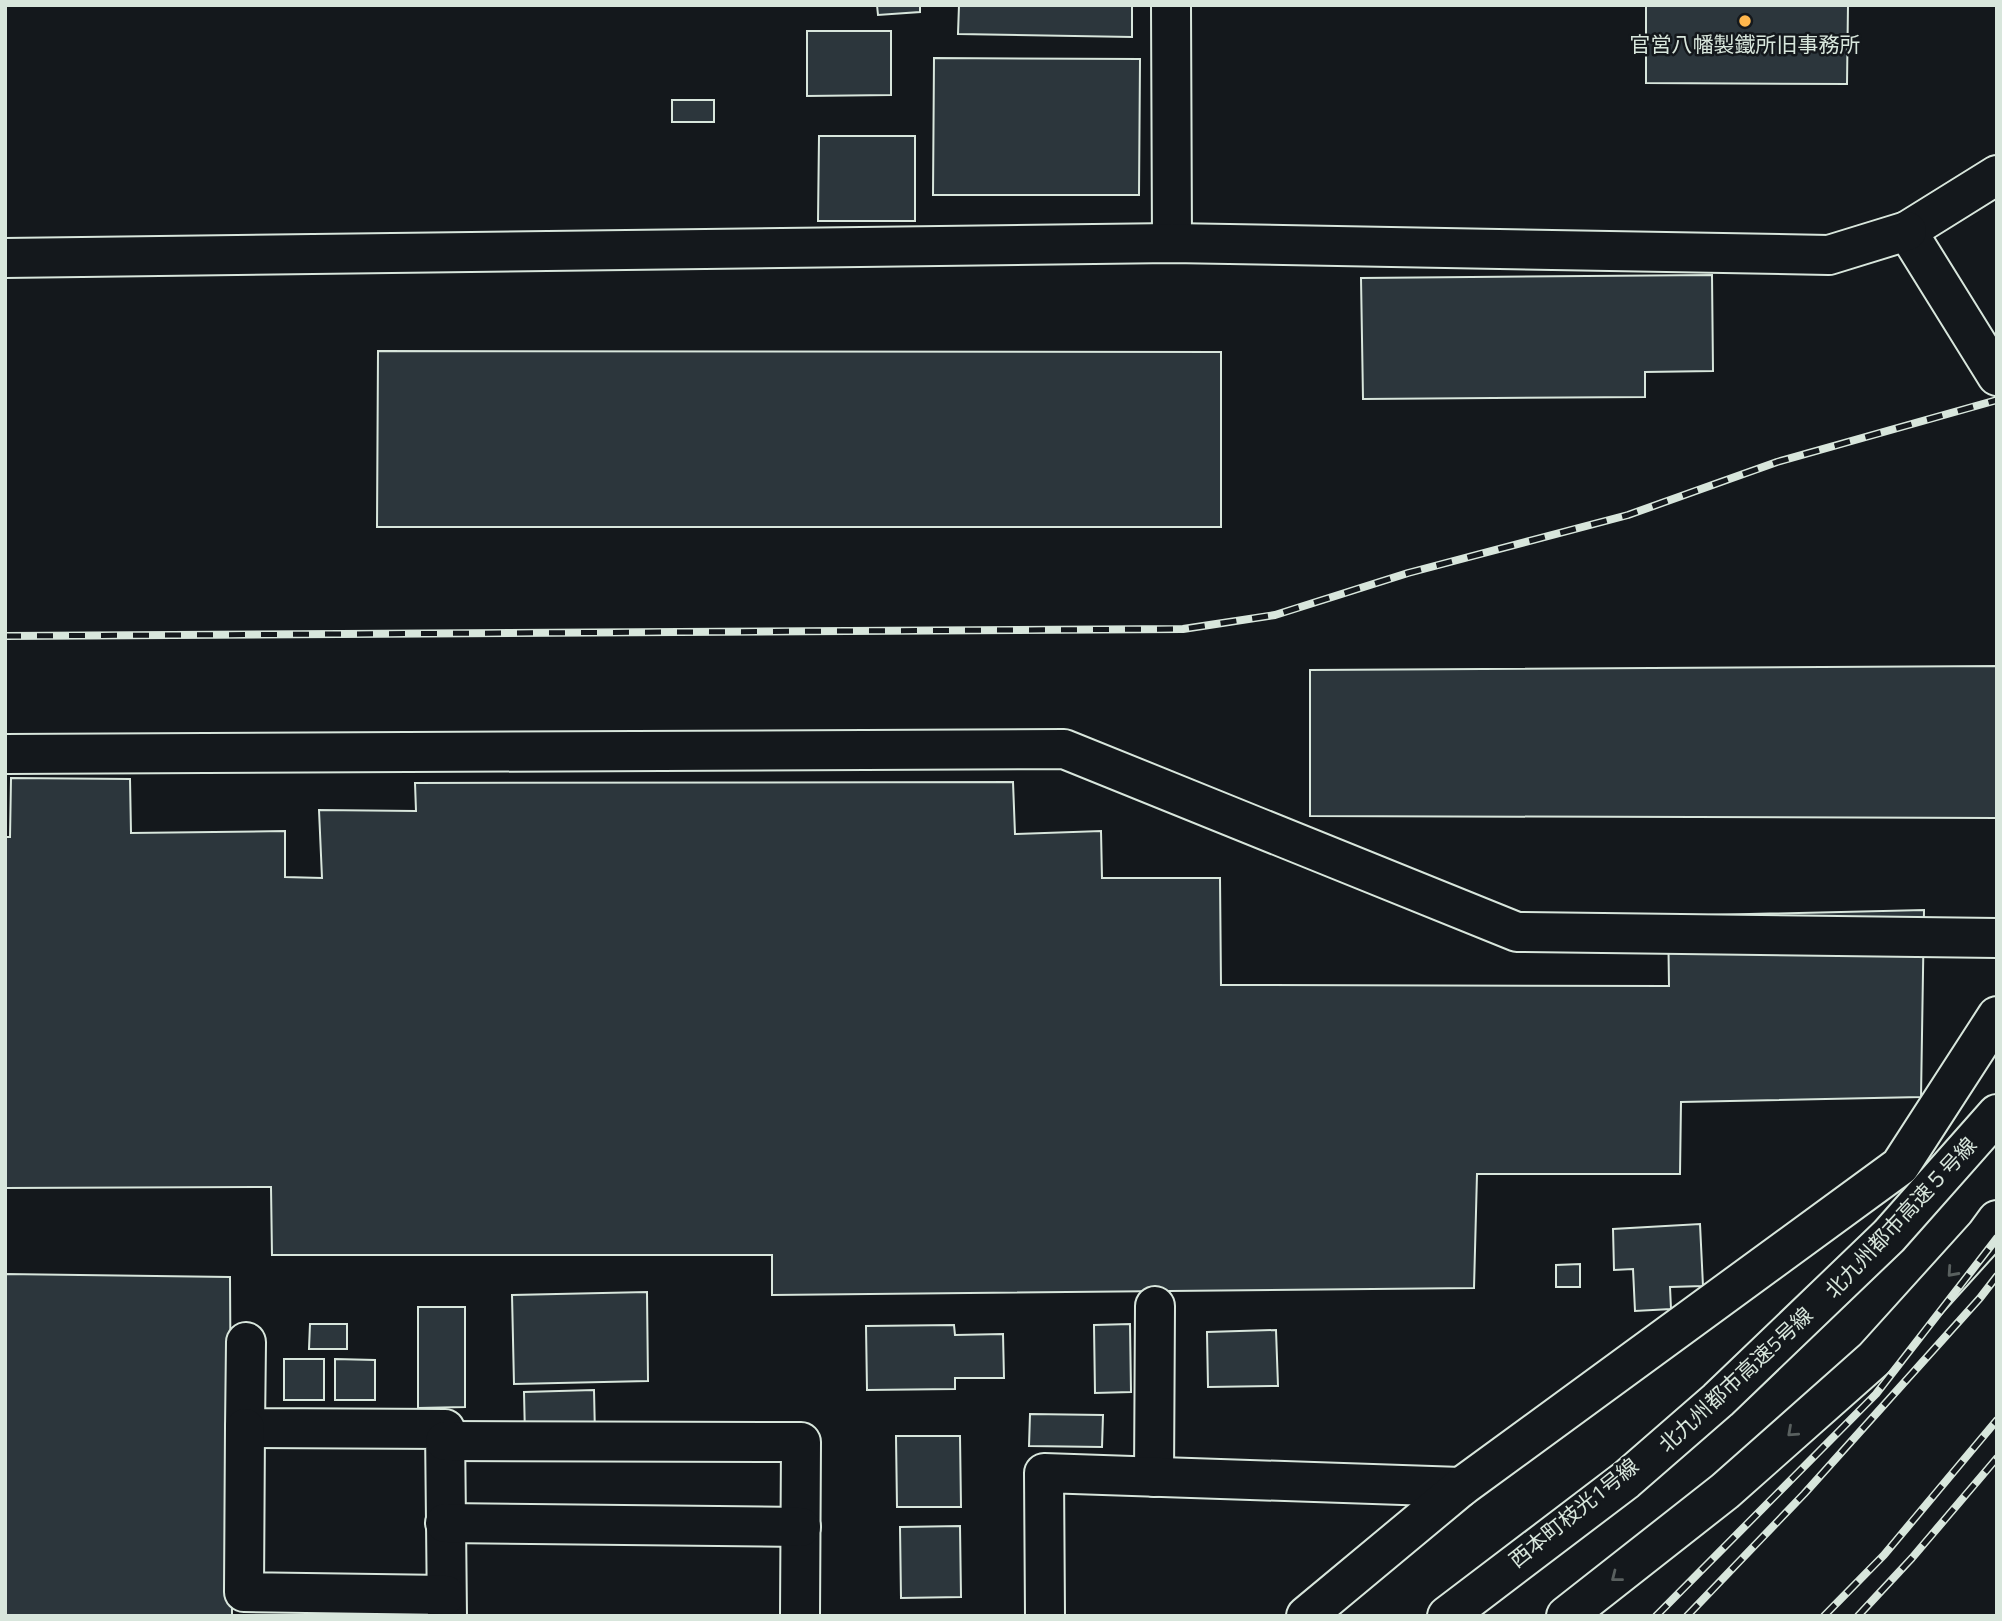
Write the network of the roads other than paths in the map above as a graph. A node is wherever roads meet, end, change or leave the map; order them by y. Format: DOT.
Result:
graph roads {
  1 [pos="1171,5"];
  2 [pos="1997,175"];
  3 [pos="1908,231"];
  4 [pos="1172,243"];
  5 [pos="5,258"];
  6 [pos="1997,376"];
  7 [pos="5,754"];
  8 [pos="1997,939"];
  9 [pos="1997,1016"];
  10 [pos="1997,1108"];
  11 [pos="1997,1114"];
  12 [pos="1997,1220"];
  13 [pos="1155,1306"];
  14 [pos="246,1342"];
  15 [pos="245,1427"];
  16 [pos="445,1441"];
  17 [pos="1154,1477"];
  18 [pos="1461,1487"];
  19 [pos="445,1522"];
  20 [pos="800,1527"];
  21 [pos="447,1605"];
  22 [pos="800,1616"];
  23 [pos="1045,1616"];
  24 [pos="1306,1616"];
  25 [pos="1445,1616"];
  26 [pos="1566,1616"];
  1 -- 4 [label="main road"];
  2 -- 3 [label="main road"];
  3 -- 4 [label="main road"];
  3 -- 6 [label="main road"];
  4 -- 5 [label="main road"];
  7 -- 8 [label="main road"];
  9 -- 18 [label="main road"];
  10 -- 25 [label="main road, 西本町枝光1号線"];
  11 -- 25 [label="main road, 北九州都市高速5号線"];
  12 -- 26 [label="main road, one-way"];
  13 -- 17 [label="main road"];
  14 -- 15 [label="main road"];
  15 -- 16 [label="main road"];
  15 -- 21 [label="main road"];
  16 -- 19 [label="main road"];
  16 -- 20 [label="main road"];
  17 -- 18 [label="main road"];
  17 -- 23 [label="main road"];
  18 -- 24 [label="main road"];
  19 -- 20 [label="main road"];
  19 -- 21 [label="main road"];
  20 -- 22 [label="main road"];
}
